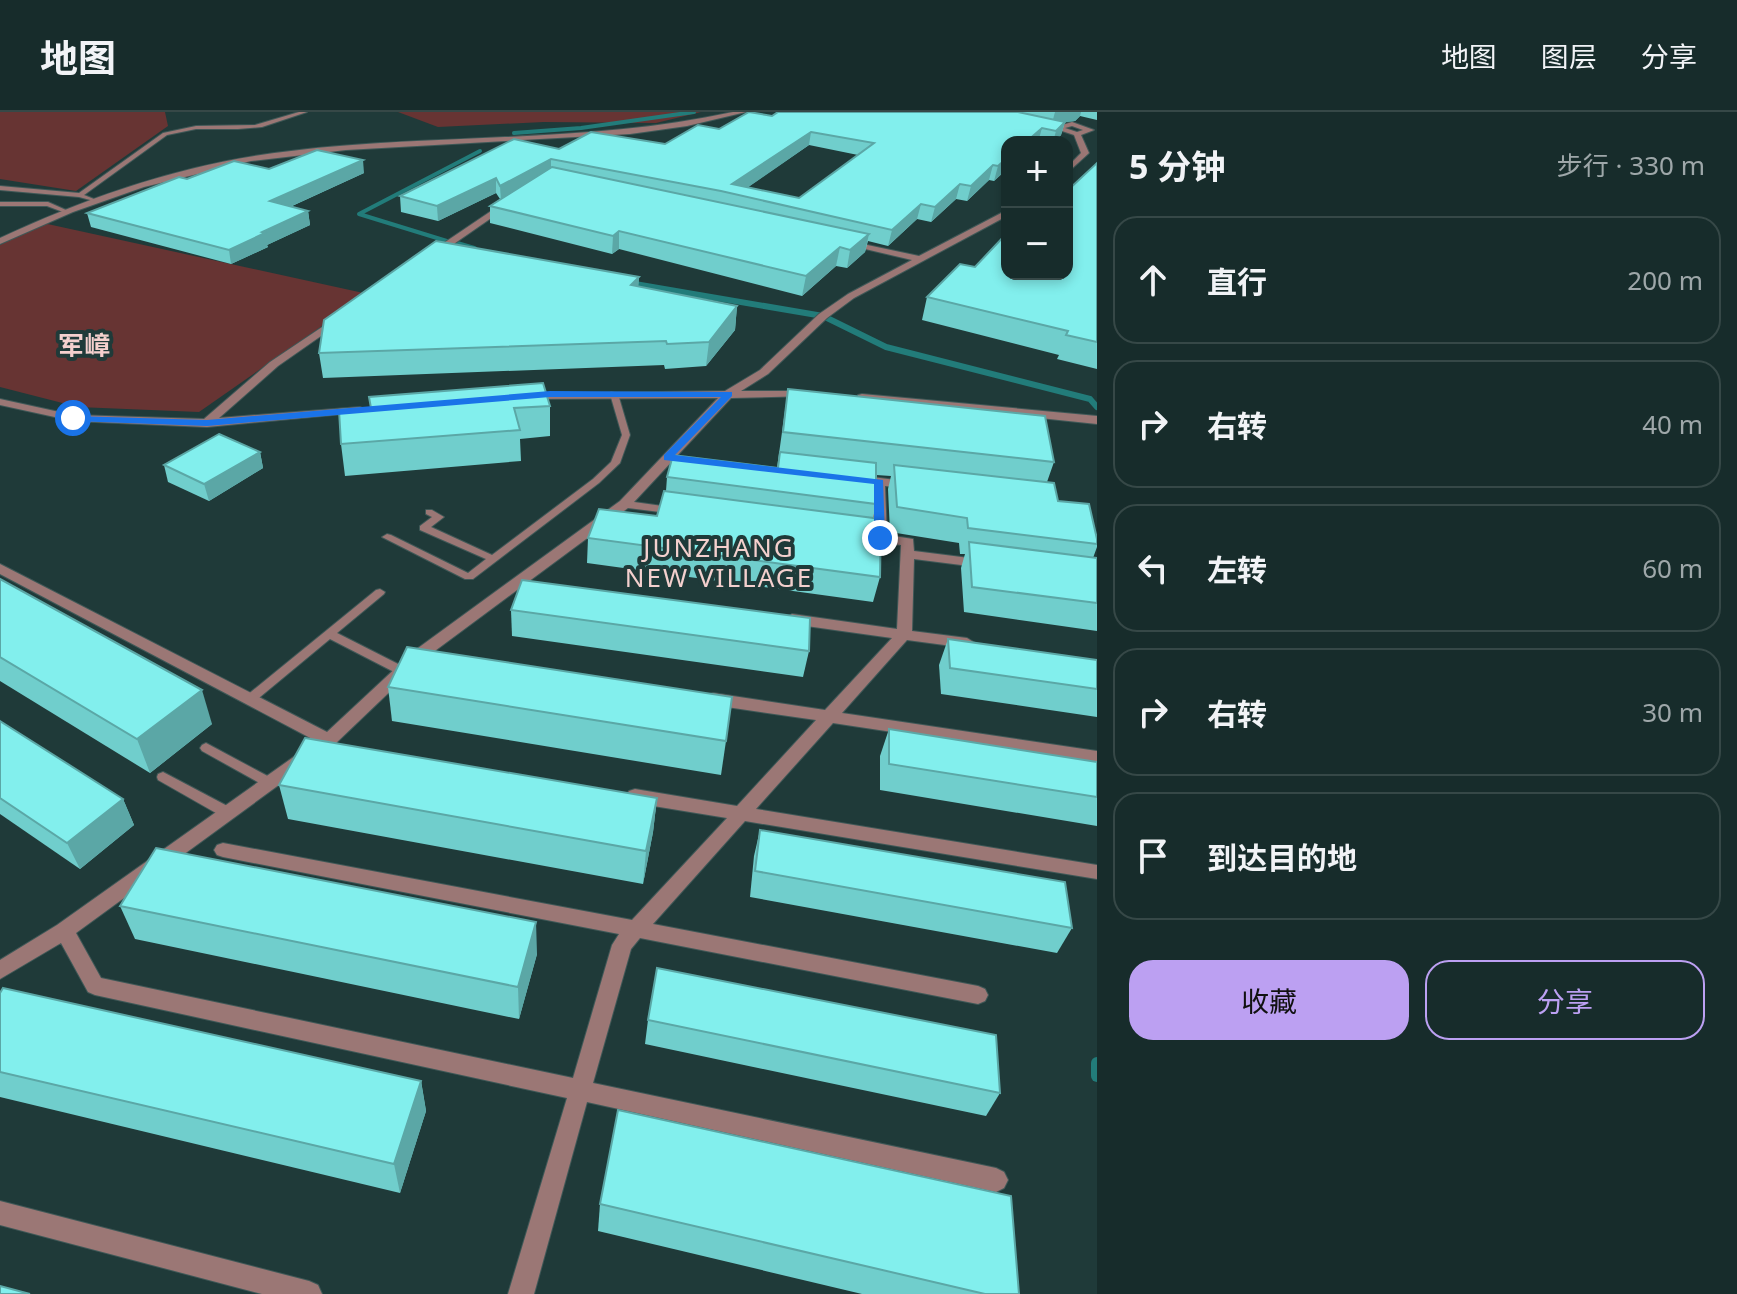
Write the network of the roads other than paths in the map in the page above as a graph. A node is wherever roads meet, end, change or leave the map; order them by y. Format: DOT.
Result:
graph roads {
  1 [pos="304,112"];
  2 [pos="743,112"];
  3 [pos="1067,112"];
  4 [pos="1072,124"];
  5 [pos="1045,127"];
  6 [pos="1060,130"];
  7 [pos="1077,134"];
  8 [pos="1073,165"];
  9 [pos="0,188"];
  10 [pos="80,195"];
  11 [pos="515,199"];
  12 [pos="92,200"];
  13 [pos="0,204"];
  14 [pos="63,210"];
  15 [pos="1001,216"];
  16 [pos="0,241"];
  17 [pos="842,241"];
  18 [pos="919,259"];
  19 [pos="421,263"];
  20 [pos="348,313"];
  21 [pos="614,394"];
  22 [pos="728,394"];
  23 [pos="820,395"];
  24 [pos="519,397"];
  25 [pos="851,397"];
  26 [pos="0,402"];
  27 [pos="378,408"];
  28 [pos="1095,420"];
  29 [pos="207,423"];
  30 [pos="849,478"];
  31 [pos="879,482"];
  32 [pos="925,487"];
  33 [pos="625,504"];
  34 [pos="429,512"];
  35 [pos="700,514"];
  36 [pos="850,534"];
  37 [pos="387,537"];
  38 [pos="880,538"];
  39 [pos="907,554"];
  40 [pos="493,559"];
  41 [pos="1002,566"];
  42 [pos="0,568"];
  43 [pos="380,592"];
  44 [pos="779,617"];
  45 [pos="329,634"];
  46 [pos="904,634"];
  47 [pos="978,645"];
  48 [pos="419,655"];
  49 [pos="450,660"];
  50 [pos="402,671"];
  51 [pos="703,698"];
  52 [pos="250,699"];
  53 [pos="829,717"];
  54 [pos="329,740"];
  55 [pos="206,748"];
  56 [pos="1097,757"];
  57 [pos="163,777"];
  58 [pos="270,783"];
  59 [pos="617,793"];
  60 [pos="228,813"];
  61 [pos="741,813"];
  62 [pos="223,850"];
  63 [pos="1097,872"];
  64 [pos="636,929"];
  65 [pos="64,931"];
  66 [pos="0,970"];
  67 [pos="978,995"];
  68 [pos="580,1091"];
  69 [pos="996,1180"];
  70 [pos="0,1213"];
  71 [pos="257,1288"];
  72 [pos="309,1294"];
  73 [pos="521,1294"];
  1 -- 10 [label="lane"];
  2 -- 12 [label="street"];
  3 -- 4 [label="street"];
  4 -- 6 [label="street"];
  4 -- 7 [label="street"];
  5 -- 6 [label="street"];
  6 -- 7 [label="street"];
  7 -- 8 [label="street"];
  9 -- 10 [label="lane"];
  10 -- 12 [label="lane"];
  11 -- 19 [label="street"];
  12 -- 14 [label="street"];
  13 -- 14 [label="lane"];
  14 -- 16 [label="street"];
  15 -- 18 [label="street"];
  17 -- 18 [label="street"];
  18 -- 22 [label="street"];
  20 -- 29 [label="street"];
  21 -- 22 [label="street"];
  21 -- 24 [label="street"];
  21 -- 40 [label="lane"];
  22 -- 23 [label="street"];
  22 -- 33 [label="street"];
  25 -- 28 [label="street"];
  26 -- 29 [label="street"];
  27 -- 29 [label="street"];
  30 -- 31 [label="street"];
  31 -- 32 [label="street"];
  31 -- 38 [label="street"];
  33 -- 35 [label="street"];
  33 -- 48 [label="street"];
  34 -- 40 [label="lane"];
  36 -- 38 [label="street"];
  37 -- 40 [label="lane"];
  38 -- 39 [label="street"];
  39 -- 41 [label="street"];
  39 -- 46 [label="street"];
  42 -- 52 [label="street"];
  43 -- 45 [label="lane"];
  44 -- 46 [label="street"];
  45 -- 50 [label="lane"];
  45 -- 52 [label="lane"];
  46 -- 47 [label="street"];
  46 -- 53 [label="street"];
  48 -- 49 [label="street"];
  48 -- 50 [label="street"];
  50 -- 54 [label="street"];
  51 -- 53 [label="street"];
  52 -- 54 [label="street"];
  53 -- 56 [label="street"];
  53 -- 61 [label="street"];
  54 -- 58 [label="street"];
  55 -- 58 [label="lane"];
  57 -- 60 [label="lane"];
  58 -- 60 [label="street"];
  59 -- 61 [label="street"];
  60 -- 65 [label="street"];
  61 -- 63 [label="street"];
  61 -- 64 [label="street"];
  62 -- 64 [label="street"];
  64 -- 67 [label="street"];
  64 -- 68 [label="street"];
  65 -- 66 [label="street"];
  65 -- 68 [label="street"];
  68 -- 69 [label="street"];
  68 -- 73 [label="street"];
  70 -- 71 [label="street"];
  71 -- 72 [label="street"];
}
